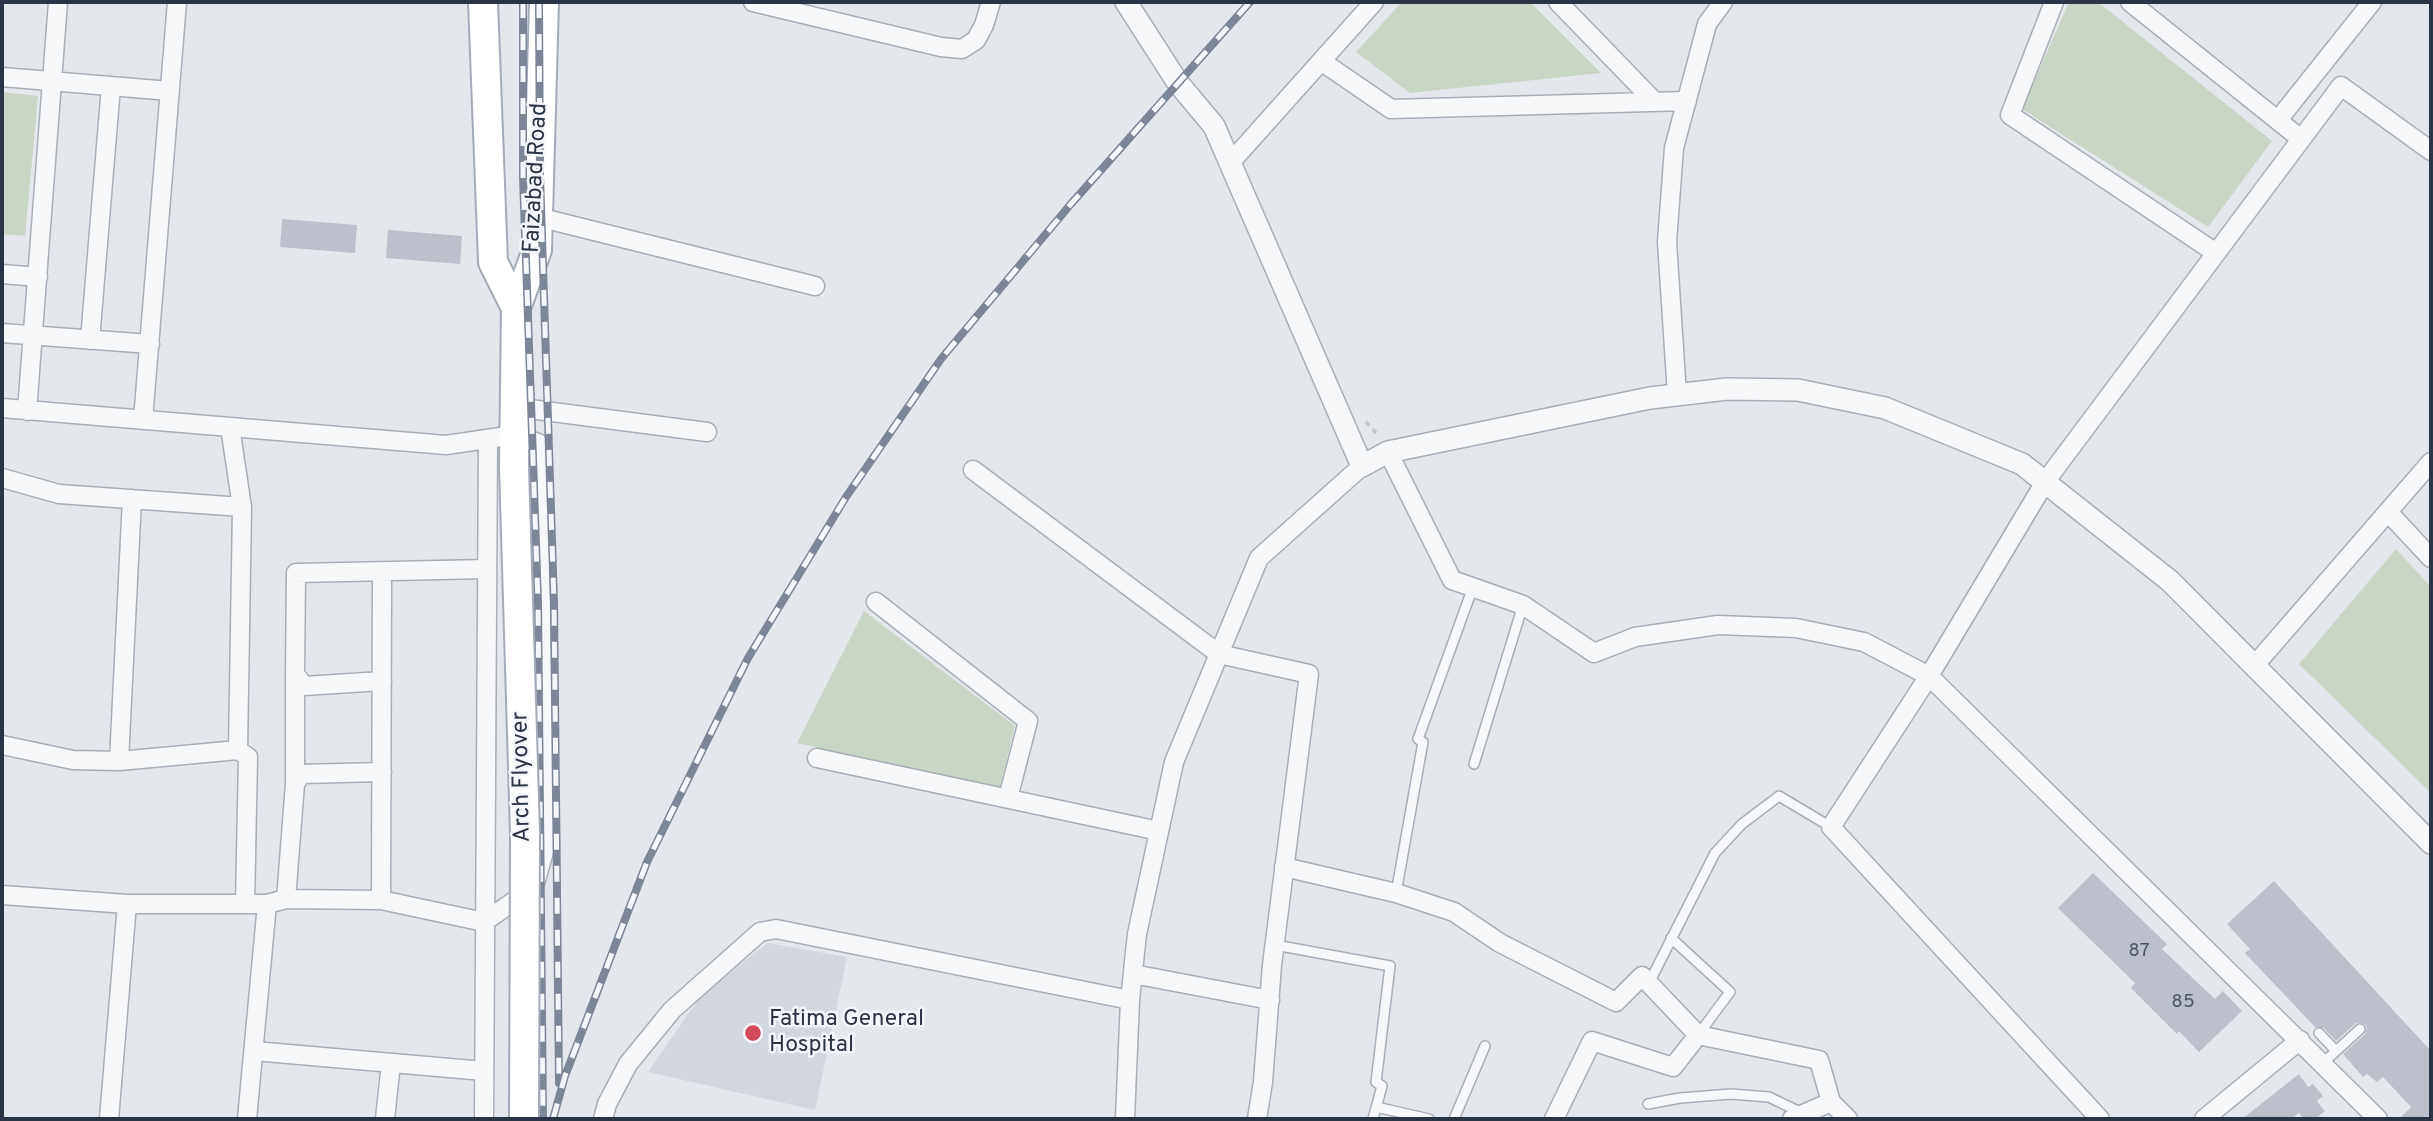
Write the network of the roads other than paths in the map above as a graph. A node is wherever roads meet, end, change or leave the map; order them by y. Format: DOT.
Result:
graph roads {
  1 [pos="58,2"];
  2 [pos="177,2"];
  3 [pos="483,2"];
  4 [pos="544,2"];
  5 [pos="753,2"];
  6 [pos="991,2"];
  7 [pos="1126,2"];
  8 [pos="1374,2"];
  9 [pos="1558,2"];
  10 [pos="1723,2"];
  11 [pos="2053,2"];
  12 [pos="2130,2"];
  13 [pos="2372,2"];
  14 [pos="1321,61"];
  15 [pos="2,78"];
  16 [pos="52,82"];
  17 [pos="111,86"];
  18 [pos="170,91"];
  19 [pos="1687,100"];
  20 [pos="1654,101"];
  21 [pos="2278,120"];
  22 [pos="2301,139"];
  23 [pos="2431,151"];
  24 [pos="1230,163"];
  25 [pos="538,217"];
  26 [pos="2216,253"];
  27 [pos="2,274"];
  28 [pos="37,277"];
  29 [pos="815,286"];
  30 [pos="516,308"];
  31 [pos="2,332"];
  32 [pos="33,335"];
  33 [pos="90,340"];
  34 [pos="150,345"];
  35 [pos="1677,396"];
  36 [pos="2,408"];
  37 [pos="27,411"];
  38 [pos="143,420"];
  39 [pos="505,427"];
  40 [pos="230,428"];
  41 [pos="707,432"];
  42 [pos="1388,453"];
  43 [pos="2431,462"];
  44 [pos="1362,466"];
  45 [pos="973,470"];
  46 [pos="2,478"];
  47 [pos="2045,482"];
  48 [pos="132,499"];
  49 [pos="242,508"];
  50 [pos="2388,512"];
  51 [pos="2431,558"];
  52 [pos="487,569"];
  53 [pos="382,572"];
  54 [pos="1473,587"];
  55 [pos="876,602"];
  56 [pos="1523,605"];
  57 [pos="1219,654"];
  58 [pos="2254,666"];
  59 [pos="295,674"];
  60 [pos="1929,676"];
  61 [pos="382,681"];
  62 [pos="2,745"];
  63 [pos="238,750"];
  64 [pos="817,758"];
  65 [pos="119,761"];
  66 [pos="1474,764"];
  67 [pos="382,772"];
  68 [pos="295,784"];
  69 [pos="1008,798"];
  70 [pos="1831,827"];
  71 [pos="1159,831"];
  72 [pos="2431,843"];
  73 [pos="1284,867"];
  74 [pos="1396,893"];
  75 [pos="2,895"];
  76 [pos="285,899"];
  77 [pos="381,900"];
  78 [pos="127,904"];
  79 [pos="245,904"];
  80 [pos="267,904"];
  81 [pos="484,922"];
  82 [pos="1671,938"];
  83 [pos="1275,945"];
  84 [pos="1133,974"];
  85 [pos="1649,983"];
  86 [pos="1270,999"];
  87 [pos="1130,1000"];
  88 [pos="2360,1029"];
  89 [pos="1698,1035"];
  90 [pos="2301,1041"];
  91 [pos="1485,1046"];
  92 [pos="254,1051"];
  93 [pos="2330,1057"];
  94 [pos="391,1063"];
  95 [pos="484,1071"];
  96 [pos="1831,1102"];
  97 [pos="1648,1104"];
  98 [pos="1376,1107"];
  99 [pos="1798,1117"];
  100 [pos="109,1119"];
  101 [pos="247,1119"];
  102 [pos="385,1119"];
  103 [pos="484,1119"];
  104 [pos="524,1119"];
  105 [pos="603,1119"];
  106 [pos="1125,1119"];
  107 [pos="1257,1119"];
  108 [pos="1373,1119"];
  109 [pos="1429,1119"];
  110 [pos="1454,1119"];
  111 [pos="1554,1119"];
  112 [pos="1847,1119"];
  113 [pos="2101,1119"];
  114 [pos="2204,1119"];
  115 [pos="2378,1119"];
  1 -- 16 [label="street"];
  2 -- 18 [label="street"];
  3 -- 30 [label="main road"];
  4 -- 25 [label="main road, Faizabad Road"];
  5 -- 6 [label="street"];
  7 -- 24 [label="street"];
  8 -- 14 [label="street"];
  9 -- 20 [label="street"];
  10 -- 19 [label="street"];
  11 -- 26 [label="street"];
  12 -- 21 [label="street"];
  13 -- 21 [label="street"];
  14 -- 20 [label="street"];
  14 -- 24 [label="street"];
  15 -- 16 [label="street"];
  16 -- 17 [label="street"];
  16 -- 28 [label="street"];
  17 -- 18 [label="street"];
  17 -- 33 [label="street"];
  18 -- 34 [label="street"];
  19 -- 20 [label="street"];
  19 -- 35 [label="street"];
  21 -- 22 [label="street"];
  22 -- 23 [label="street"];
  22 -- 26 [label="street"];
  24 -- 44 [label="street"];
  25 -- 29 [label="street"];
  25 -- 30 [label="main road, Faizabad Road"];
  26 -- 47 [label="street"];
  27 -- 28 [label="street"];
  28 -- 32 [label="street"];
  30 -- 39 [label="main road, Faizabad Road"];
  31 -- 32 [label="street"];
  32 -- 33 [label="street"];
  32 -- 37 [label="street"];
  33 -- 34 [label="street"];
  34 -- 38 [label="street"];
  35 -- 42 [label="street"];
  35 -- 47 [label="street"];
  36 -- 37 [label="street"];
  37 -- 38 [label="street"];
  38 -- 40 [label="street"];
  39 -- 40 [label="street"];
  39 -- 41 [label="street"];
  39 -- 52 [label="street"];
  39 -- 81 [label="street"];
  39 -- 104 [label="main road, Arch Flyover, bridge"];
  40 -- 49 [label="street"];
  42 -- 44 [label="street"];
  42 -- 54 [label="street"];
  43 -- 50 [label="street"];
  44 -- 57 [label="street"];
  45 -- 57 [label="street"];
  46 -- 48 [label="street"];
  47 -- 58 [label="street"];
  47 -- 60 [label="street"];
  48 -- 49 [label="street"];
  48 -- 65 [label="street"];
  49 -- 63 [label="street"];
  50 -- 51 [label="street"];
  50 -- 58 [label="street"];
  52 -- 53 [label="street"];
  52 -- 81 [label="street"];
  53 -- 59 [label="street"];
  53 -- 61 [label="street"];
  54 -- 56 [label="street"];
  54 -- 74 [label="lane"];
  55 -- 69 [label="street"];
  56 -- 60 [label="street"];
  56 -- 66 [label="lane"];
  57 -- 71 [label="street"];
  57 -- 73 [label="street"];
  58 -- 72 [label="street"];
  59 -- 61 [label="street"];
  59 -- 68 [label="street"];
  60 -- 70 [label="street"];
  60 -- 90 [label="street"];
  61 -- 67 [label="street"];
  62 -- 65 [label="street"];
  63 -- 65 [label="street"];
  63 -- 79 [label="street"];
  64 -- 69 [label="street"];
  67 -- 68 [label="street"];
  67 -- 77 [label="street"];
  68 -- 76 [label="street"];
  69 -- 71 [label="street"];
  70 -- 82 [label="lane"];
  70 -- 113 [label="street"];
  71 -- 84 [label="street"];
  73 -- 74 [label="street"];
  73 -- 83 [label="street"];
  74 -- 85 [label="street"];
  75 -- 78 [label="street"];
  76 -- 77 [label="street"];
  76 -- 80 [label="street"];
  77 -- 81 [label="street"];
  78 -- 79 [label="street"];
  78 -- 100 [label="street"];
  79 -- 80 [label="street"];
  80 -- 92 [label="street"];
  81 -- 95 [label="street"];
  82 -- 85 [label="lane"];
  82 -- 89 [label="lane"];
  83 -- 86 [label="street"];
  83 -- 98 [label="lane"];
  84 -- 86 [label="street"];
  84 -- 87 [label="street"];
  85 -- 89 [label="street"];
  86 -- 107 [label="street"];
  87 -- 105 [label="street"];
  87 -- 106 [label="street"];
  88 -- 93 [label="lane"];
  89 -- 96 [label="street"];
  89 -- 111 [label="street"];
  90 -- 93 [label="street"];
  90 -- 93 [label="lane"];
  90 -- 114 [label="street"];
  91 -- 110 [label="lane"];
  92 -- 94 [label="street"];
  92 -- 101 [label="street"];
  93 -- 115 [label="street"];
  94 -- 95 [label="street"];
  94 -- 102 [label="street"];
  95 -- 103 [label="street"];
  96 -- 99 [label="street"];
  96 -- 112 [label="street"];
  97 -- 99 [label="lane"];
  98 -- 108 [label="lane"];
  98 -- 109 [label="lane"];
}
